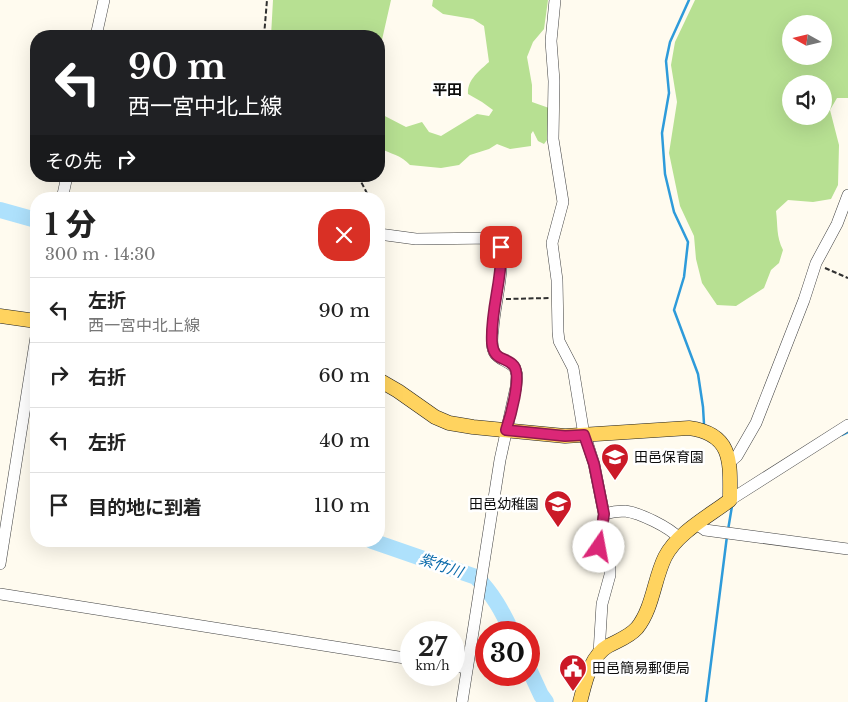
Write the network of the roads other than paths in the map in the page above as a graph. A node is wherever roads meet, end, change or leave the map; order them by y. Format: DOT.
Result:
graph roads {
  1 [pos="104,0"];
  2 [pos="555,0"];
  3 [pos="97,30"];
  4 [pos="848,195"];
  5 [pos="385,235"];
  6 [pos="0,316"];
  7 [pos="30,320"];
  8 [pos="30,375"];
  9 [pos="385,383"];
  10 [pos="848,425"];
  11 [pos="506,430"];
  12 [pos="584,435"];
  13 [pos="730,462"];
  14 [pos="730,500"];
  15 [pos="604,514"];
  16 [pos="698,525"];
  17 [pos="679,538"];
  18 [pos="848,549"];
  19 [pos="0,564"];
  20 [pos="0,594"];
  21 [pos="599,653"];
  22 [pos="400,657"];
  23 [pos="467,668"];
  24 [pos="580,701"];
  25 [pos="462,702"];
  1 -- 3 [label="street"];
  2 -- 12 [label="street"];
  4 -- 13 [label="street"];
  5 -- 11 [label="street"];
  6 -- 7 [label="main road"];
  8 -- 19 [label="street"];
  9 -- 11 [label="main road"];
  10 -- 14 [label="street"];
  11 -- 12 [label="main road"];
  11 -- 23 [label="street"];
  12 -- 13 [label="main road"];
  12 -- 15 [label="street"];
  13 -- 14 [label="main road"];
  14 -- 16 [label="main road"];
  15 -- 17 [label="street"];
  15 -- 21 [label="street"];
  16 -- 17 [label="main road"];
  16 -- 18 [label="street"];
  17 -- 21 [label="main road"];
  20 -- 22 [label="street"];
  21 -- 24 [label="main road"];
  23 -- 25 [label="street"];
}
